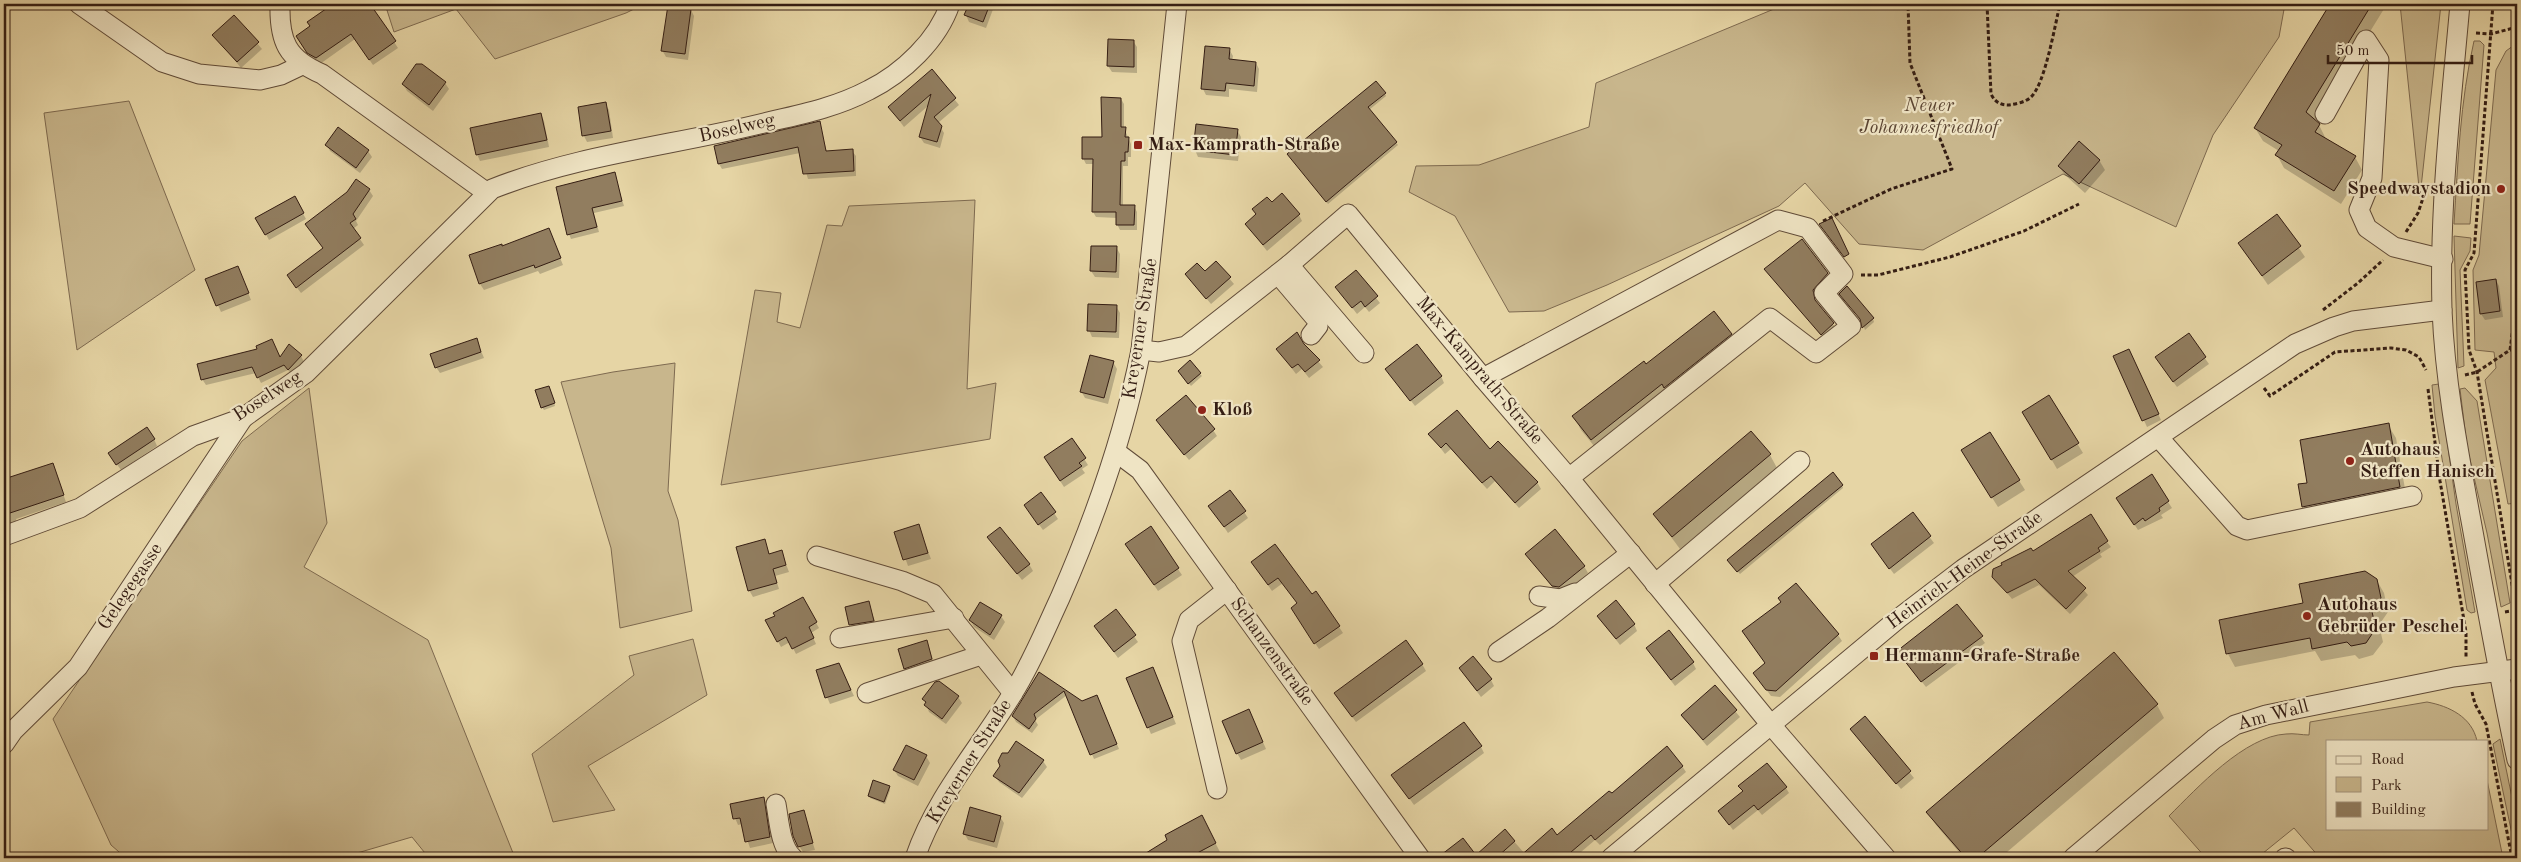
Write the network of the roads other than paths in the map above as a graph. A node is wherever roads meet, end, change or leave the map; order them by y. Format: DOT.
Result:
graph roads {
  1 [pos="79,4"];
  2 [pos="280,4"];
  3 [pos="950,4"];
  4 [pos="1177,4"];
  5 [pos="2460,4"];
  6 [pos="302,65"];
  7 [pos="2325,114"];
  8 [pos="486,192"];
  9 [pos="2443,259"];
  10 [pos="1283,269"];
  11 [pos="2442,310"];
  12 [pos="1311,335"];
  13 [pos="1141,350"];
  14 [pos="1364,353"];
  15 [pos="1483,378"];
  16 [pos="243,418"];
  17 [pos="2159,438"];
  18 [pos="1116,452"];
  19 [pos="1800,461"];
  20 [pos="1570,478"];
  21 [pos="2412,496"];
  22 [pos="4,536"];
  23 [pos="1631,553"];
  24 [pos="817,556"];
  25 [pos="1592,584"];
  26 [pos="1655,584"];
  27 [pos="1227,590"];
  28 [pos="1539,596"];
  29 [pos="954,618"];
  30 [pos="840,638"];
  31 [pos="1498,652"];
  32 [pos="981,655"];
  33 [pos="2517,669"];
  34 [pos="2498,670"];
  35 [pos="1013,693"];
  36 [pos="866,694"];
  37 [pos="1771,725"];
  38 [pos="4,744"];
  39 [pos="2517,760"];
  40 [pos="1217,789"];
  41 [pos="776,804"];
  42 [pos="793,858"];
  43 [pos="915,858"];
  44 [pos="1420,858"];
  45 [pos="1611,858"];
  46 [pos="1886,858"];
  47 [pos="2073,858"];
  1 -- 6 [label="street"];
  2 -- 6 [label="street"];
  3 -- 8 [label="street, Boselweg"];
  4 -- 13 [label="street, Kreyerner Straße"];
  5 -- 9 [label="street"];
  6 -- 8 [label="street"];
  7 -- 9 [label="street"];
  8 -- 16 [label="street, Boselweg"];
  9 -- 11 [label="street"];
  10 -- 12 [label="street"];
  10 -- 13 [label="street, Max-Kamprath-Straße"];
  10 -- 14 [label="street"];
  10 -- 15 [label="street, Max-Kamprath-Straße"];
  11 -- 17 [label="street, Heinrich-Heine-Straße"];
  11 -- 34 [label="street"];
  13 -- 18 [label="street, Kreyerner Straße"];
  15 -- 20 [label="street, Max-Kamprath-Straße"];
  15 -- 20 [label="street"];
  16 -- 22 [label="street, Boselweg"];
  16 -- 38 [label="street, Gelegegasse"];
  17 -- 21 [label="street"];
  17 -- 37 [label="street, Heinrich-Heine-Straße"];
  18 -- 27 [label="street, Schanzenstraße"];
  18 -- 35 [label="street, Kreyerner Straße"];
  19 -- 26 [label="street"];
  20 -- 23 [label="street, Max-Kamprath-Straße"];
  23 -- 25 [label="street"];
  23 -- 26 [label="street, Max-Kamprath-Straße"];
  24 -- 29 [label="street"];
  25 -- 28 [label="street"];
  25 -- 31 [label="street"];
  26 -- 37 [label="street, Max-Kamprath-Straße"];
  27 -- 40 [label="street"];
  27 -- 44 [label="street, Schanzenstraße"];
  29 -- 30 [label="street"];
  29 -- 32 [label="street, Kreyerner Straße"];
  32 -- 35 [label="street, Kreyerner Straße"];
  32 -- 36 [label="street"];
  33 -- 34 [label="street, Am Wall"];
  34 -- 39 [label="street"];
  34 -- 47 [label="street, Am Wall"];
  35 -- 43 [label="street, Kreyerner Straße"];
  37 -- 45 [label="street, Heinrich-Heine-Straße"];
  37 -- 46 [label="street"];
  41 -- 42 [label="street"];
}
